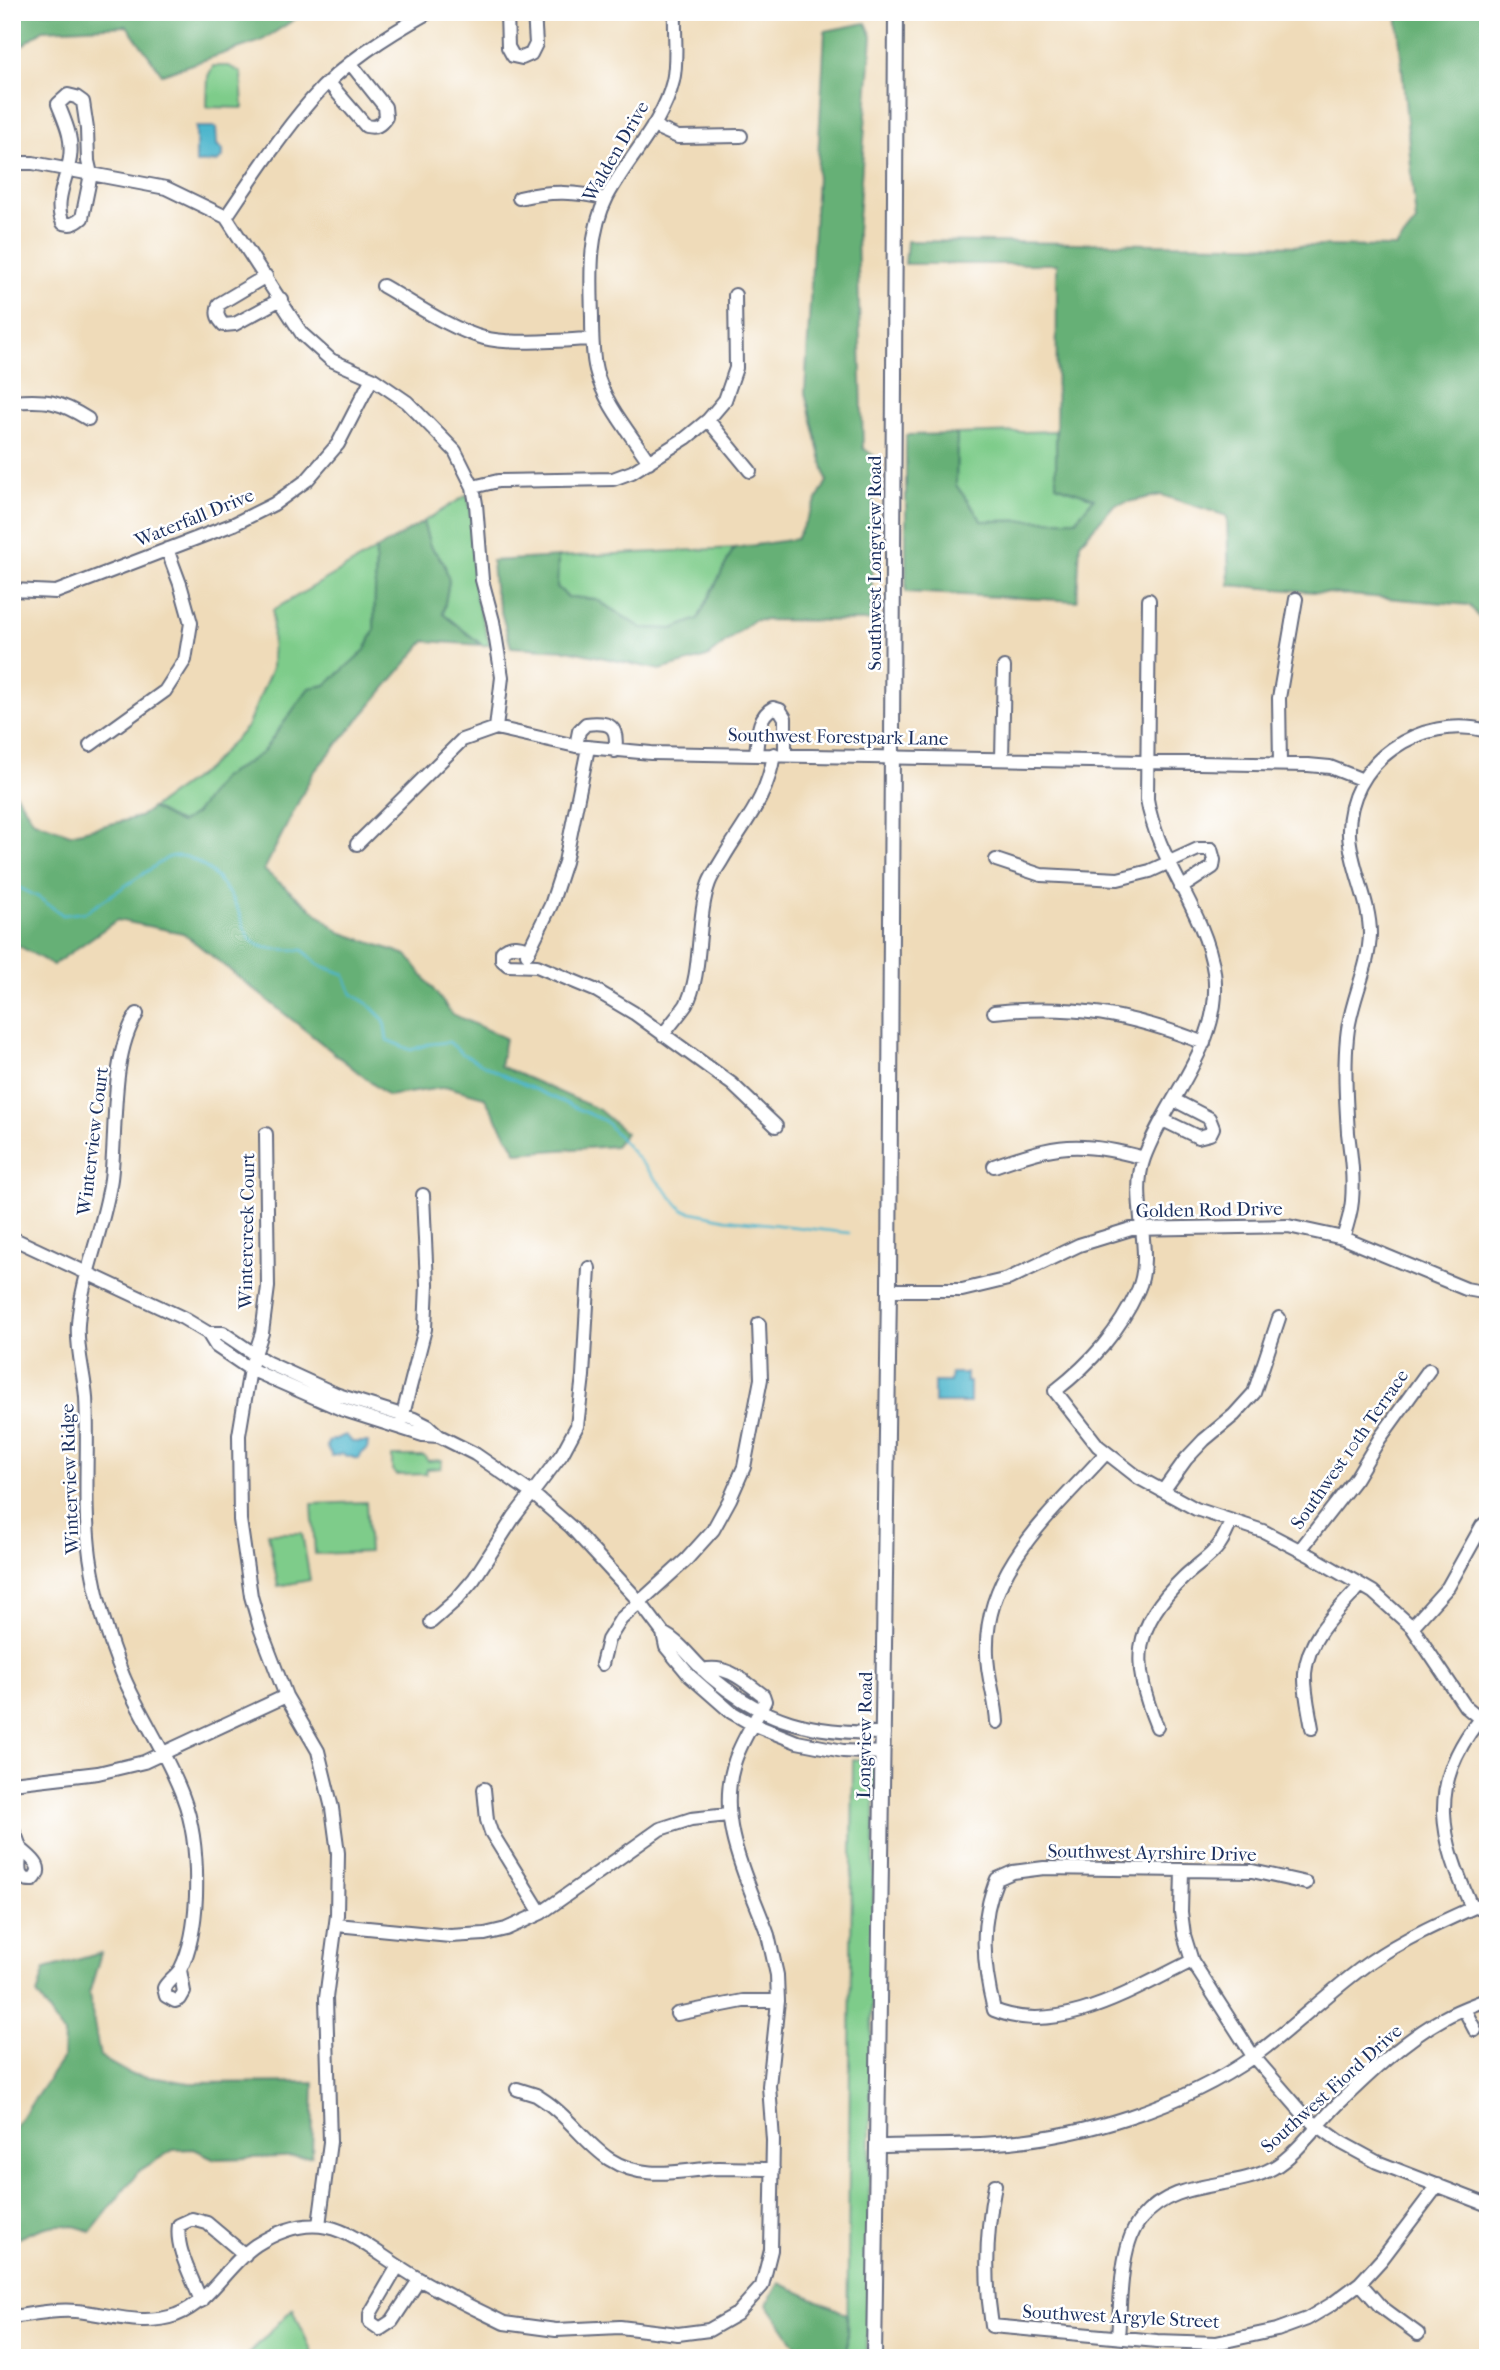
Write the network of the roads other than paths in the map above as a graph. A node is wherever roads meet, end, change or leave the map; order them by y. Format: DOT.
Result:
graph roads {
  1 [pos="429,12"];
  2 [pos="508,12"];
  3 [pos="534,12"];
  4 [pos="675,12"];
  5 [pos="896,12"];
  6 [pos="351,64"];
  7 [pos="329,83"];
  8 [pos="653,126"];
  9 [pos="741,136"];
  10 [pos="12,163"];
  11 [pos="66,170"];
  12 [pos="91,174"];
  13 [pos="520,198"];
  14 [pos="606,199"];
  15 [pos="226,217"];
  16 [pos="266,275"];
  17 [pos="383,286"];
  18 [pos="734,295"];
  19 [pos="281,299"];
  20 [pos="592,339"];
  21 [pos="372,378"];
  22 [pos="12,402"];
  23 [pos="88,419"];
  24 [pos="708,420"];
  25 [pos="649,462"];
  26 [pos="750,471"];
  27 [pos="473,487"];
  28 [pos="167,549"];
  29 [pos="12,590"];
  30 [pos="1296,598"];
  31 [pos="1149,600"];
  32 [pos="1004,667"];
  33 [pos="496,728"];
  34 [pos="1488,731"];
  35 [pos="90,745"];
  36 [pos="582,747"];
  37 [pos="615,751"];
  38 [pos="756,754"];
  39 [pos="780,754"];
  40 [pos="893,757"];
  41 [pos="1002,758"];
  42 [pos="1147,761"];
  43 [pos="1280,764"];
  44 [pos="1363,779"];
  45 [pos="357,844"];
  46 [pos="996,860"];
  47 [pos="1168,862"];
  48 [pos="1181,888"];
  49 [pos="528,949"];
  50 [pos="537,967"];
  51 [pos="994,1012"];
  52 [pos="137,1014"];
  53 [pos="663,1035"];
  54 [pos="1204,1044"];
  55 [pos="1174,1100"];
  56 [pos="890,1113"];
  57 [pos="1163,1120"];
  58 [pos="776,1126"];
  59 [pos="266,1134"];
  60 [pos="1144,1158"];
  61 [pos="995,1166"];
  62 [pos="423,1195"];
  63 [pos="1141,1228"];
  64 [pos="12,1238"];
  65 [pos="1343,1238"];
  66 [pos="589,1268"];
  67 [pos="89,1273"];
  68 [pos="889,1290"];
  69 [pos="1488,1293"];
  70 [pos="1279,1318"];
  71 [pos="759,1324"];
  72 [pos="208,1333"];
  73 [pos="255,1354"];
  74 [pos="250,1369"];
  75 [pos="1429,1370"];
  76 [pos="401,1421"];
  77 [pos="1106,1452"];
  78 [pos="1163,1491"];
  79 [pos="533,1494"];
  80 [pos="1231,1521"];
  81 [pos="1488,1521"];
  82 [pos="1300,1550"];
  83 [pos="1361,1585"];
  84 [pos="639,1601"];
  85 [pos="432,1622"];
  86 [pos="1412,1627"];
  87 [pos="663,1633"];
  88 [pos="602,1664"];
  89 [pos="286,1696"];
  90 [pos="760,1711"];
  91 [pos="997,1723"];
  92 [pos="1484,1723"];
  93 [pos="752,1724"];
  94 [pos="1157,1727"];
  95 [pos="1312,1728"];
  96 [pos="884,1734"];
  97 [pos="883,1753"];
  98 [pos="163,1754"];
  99 [pos="12,1783"];
  100 [pos="484,1789"];
  101 [pos="728,1815"];
  102 [pos="12,1828"];
  103 [pos="20,1849"];
  104 [pos="1182,1870"];
  105 [pos="1306,1883"];
  106 [pos="1488,1901"];
  107 [pos="1472,1908"];
  108 [pos="541,1913"];
  109 [pos="337,1925"];
  110 [pos="1192,1961"];
  111 [pos="180,1970"];
  112 [pos="1488,1999"];
  113 [pos="778,2001"];
  114 [pos="1464,2009"];
  115 [pos="677,2014"];
  116 [pos="1475,2030"];
  117 [pos="1253,2056"];
  118 [pos="517,2090"];
  119 [pos="1317,2125"];
  120 [pos="878,2146"];
  121 [pos="773,2169"];
  122 [pos="1438,2185"];
  123 [pos="995,2186"];
  124 [pos="1488,2205"];
  125 [pos="320,2225"];
  126 [pos="245,2255"];
  127 [pos="398,2266"];
  128 [pos="419,2280"];
  129 [pos="1360,2283"];
  130 [pos="201,2301"];
  131 [pos="12,2317"];
  132 [pos="1418,2334"];
  133 [pos="1118,2337"];
  134 [pos="874,2358"];
  1 -- 6 [label="street"];
  2 -- 3 [label="street"];
  4 -- 8 [label="street, Walden Drive"];
  5 -- 40 [label="street, Southwest Longview Road"];
  6 -- 7 [label="street"];
  6 -- 7 [label="street"];
  7 -- 15 [label="street"];
  8 -- 9 [label="street"];
  8 -- 14 [label="street, Walden Drive"];
  10 -- 11 [label="street"];
  11 -- 12 [label="street"];
  11 -- 12 [label="street"];
  11 -- 12 [label="street"];
  12 -- 15 [label="street"];
  13 -- 14 [label="street"];
  14 -- 20 [label="street, Walden Drive"];
  15 -- 16 [label="street"];
  16 -- 19 [label="street"];
  16 -- 19 [label="street"];
  17 -- 20 [label="street"];
  18 -- 24 [label="street"];
  19 -- 21 [label="street"];
  20 -- 25 [label="street, Walden Drive"];
  21 -- 27 [label="street"];
  21 -- 28 [label="street, Waterfall Drive"];
  22 -- 23 [label="street"];
  24 -- 25 [label="street"];
  24 -- 26 [label="street"];
  25 -- 27 [label="street"];
  27 -- 33 [label="street"];
  28 -- 29 [label="street, Waterfall Drive"];
  28 -- 35 [label="street"];
  30 -- 43 [label="street"];
  31 -- 42 [label="street"];
  32 -- 41 [label="street"];
  33 -- 36 [label="street, Southwest Forestpark Lane"];
  33 -- 45 [label="street"];
  34 -- 44 [label="street"];
  36 -- 37 [label="street, Southwest Forestpark Lane"];
  36 -- 37 [label="street"];
  36 -- 49 [label="street"];
  37 -- 38 [label="street, Southwest Forestpark Lane"];
  38 -- 39 [label="street, Southwest Forestpark Lane"];
  38 -- 39 [label="street"];
  39 -- 40 [label="street, Southwest Forestpark Lane"];
  39 -- 53 [label="street"];
  40 -- 41 [label="street, Southwest Forestpark Lane"];
  40 -- 56 [label="street, Southwest Longview Road"];
  41 -- 42 [label="street, Southwest Forestpark Lane"];
  42 -- 43 [label="street, Southwest Forestpark Lane"];
  42 -- 47 [label="street"];
  43 -- 44 [label="street, Southwest Forestpark Lane"];
  44 -- 65 [label="street"];
  46 -- 47 [label="street"];
  47 -- 48 [label="street"];
  47 -- 48 [label="street"];
  48 -- 54 [label="street"];
  49 -- 50 [label="street"];
  49 -- 50 [label="street"];
  50 -- 53 [label="street"];
  51 -- 54 [label="street"];
  52 -- 67 [label="street, Winterview Court"];
  53 -- 58 [label="street"];
  54 -- 55 [label="street"];
  55 -- 57 [label="street"];
  55 -- 57 [label="street"];
  56 -- 68 [label="street, Longview Road"];
  57 -- 60 [label="street"];
  59 -- 73 [label="street, Wintercreek Court"];
  60 -- 61 [label="street"];
  60 -- 63 [label="street"];
  62 -- 76 [label="street"];
  63 -- 65 [label="street, Golden Rod Drive"];
  63 -- 68 [label="street, Golden Rod Drive"];
  63 -- 77 [label="street"];
  64 -- 67 [label="street"];
  65 -- 69 [label="street, Golden Rod Drive"];
  66 -- 79 [label="street"];
  67 -- 72 [label="street"];
  67 -- 98 [label="street, Winterview Ridge"];
  68 -- 96 [label="street, Longview Road"];
  70 -- 78 [label="street"];
  71 -- 84 [label="street"];
  72 -- 73 [label="street"];
  72 -- 74 [label="street"];
  73 -- 74 [label="street, Wintercreek Court"];
  73 -- 76 [label="street"];
  74 -- 76 [label="street"];
  74 -- 89 [label="street, Wintercreek Court"];
  75 -- 82 [label="street, Southwest 10th Terrace"];
  76 -- 79 [label="street"];
  77 -- 78 [label="street"];
  77 -- 91 [label="street"];
  78 -- 80 [label="street"];
  79 -- 84 [label="street"];
  79 -- 85 [label="street"];
  80 -- 82 [label="street"];
  80 -- 94 [label="street"];
  81 -- 86 [label="street"];
  82 -- 83 [label="street"];
  83 -- 86 [label="street"];
  83 -- 95 [label="street"];
  84 -- 87 [label="street"];
  84 -- 88 [label="street"];
  86 -- 92 [label="street"];
  87 -- 90 [label="street"];
  87 -- 93 [label="street"];
  89 -- 98 [label="street"];
  89 -- 109 [label="street, Wintercreek Court"];
  90 -- 93 [label="street"];
  90 -- 96 [label="street"];
  92 -- 107 [label="street"];
  93 -- 97 [label="street"];
  93 -- 101 [label="street"];
  96 -- 97 [label="street, Longview Road"];
  97 -- 120 [label="street, Longview Road"];
  98 -- 99 [label="street"];
  98 -- 111 [label="street, Winterview Ridge"];
  100 -- 108 [label="street"];
  101 -- 108 [label="street"];
  101 -- 113 [label="street"];
  102 -- 103 [label="street"];
  104 -- 105 [label="street, Southwest Ayrshire Drive"];
  104 -- 110 [label="street"];
  104 -- 110 [label="street, Southwest Ayrshire Drive"];
  106 -- 107 [label="street"];
  107 -- 117 [label="street"];
  108 -- 109 [label="street"];
  109 -- 125 [label="street, Wintercreek Court"];
  110 -- 117 [label="street"];
  112 -- 114 [label="street, Southwest Fiord Drive"];
  113 -- 115 [label="street"];
  113 -- 121 [label="street"];
  114 -- 116 [label="street"];
  114 -- 119 [label="street, Southwest Fiord Drive"];
  117 -- 119 [label="street"];
  117 -- 120 [label="street"];
  118 -- 121 [label="street"];
  119 -- 122 [label="street"];
  119 -- 133 [label="street, Southwest Fiord Drive"];
  120 -- 134 [label="street, Longview Road"];
  121 -- 128 [label="street"];
  122 -- 124 [label="street"];
  122 -- 129 [label="street, Southwest Argyle Street"];
  123 -- 133 [label="street, Southwest Argyle Street"];
  125 -- 126 [label="street"];
  125 -- 127 [label="street"];
  126 -- 130 [label="street"];
  126 -- 130 [label="street"];
  127 -- 128 [label="street"];
  127 -- 128 [label="street"];
  129 -- 132 [label="street"];
  129 -- 133 [label="street, Southwest Argyle Street"];
  130 -- 131 [label="street"];
}
